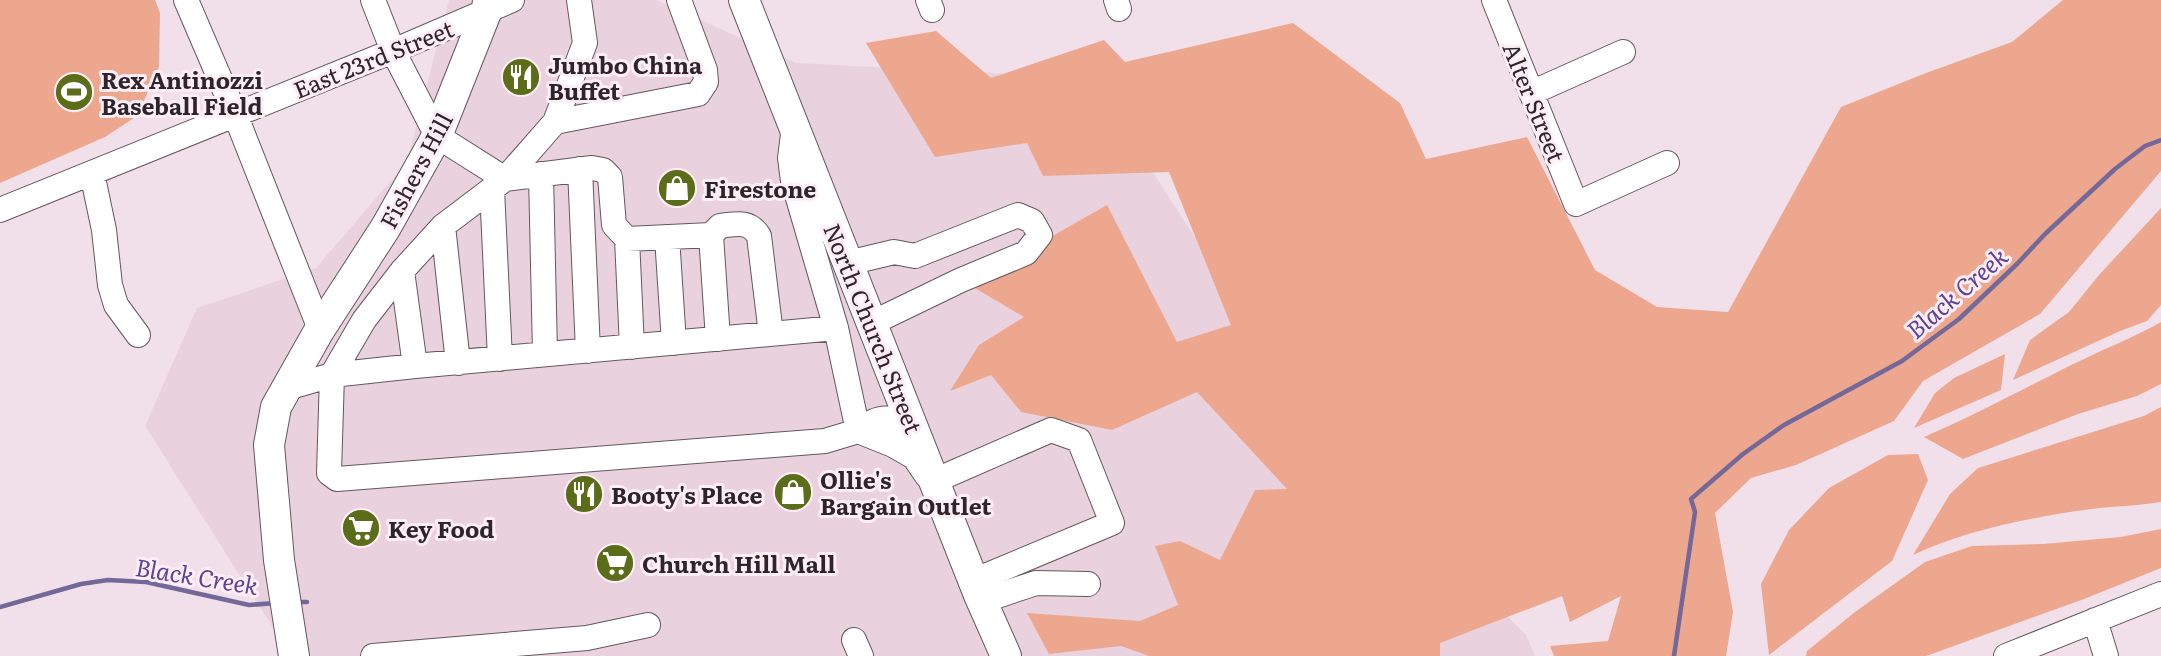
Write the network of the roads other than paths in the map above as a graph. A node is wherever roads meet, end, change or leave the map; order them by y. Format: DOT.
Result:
graph roads {
  1 [pos="186,0"];
  2 [pos="373,0"];
  3 [pos="679,0"];
  4 [pos="744,0"];
  5 [pos="1494,0"];
  6 [pos="586,2"];
  7 [pos="496,3"];
  8 [pos="393,51"];
  9 [pos="1623,52"];
  10 [pos="1531,93"];
  11 [pos="235,114"];
  12 [pos="555,122"];
  13 [pos="794,126"];
  14 [pos="438,136"];
  15 [pos="1667,163"];
  16 [pos="580,169"];
  17 [pos="92,173"];
  18 [pos="541,174"];
  19 [pos="499,184"];
  20 [pos="0,210"];
  21 [pos="443,226"];
  22 [pos="712,235"];
  23 [pos="667,237"];
  24 [pos="626,239"];
  25 [pos="848,263"];
  26 [pos="402,271"];
  27 [pos="872,323"];
  28 [pos="836,328"];
  29 [pos="320,329"];
  30 [pos="771,334"];
  31 [pos="138,335"];
  32 [pos="718,338"];
  33 [pos="674,343"];
  34 [pos="632,347"];
  35 [pos="588,351"];
  36 [pos="545,354"];
  37 [pos="500,359"];
  38 [pos="457,363"];
  39 [pos="415,366"];
  40 [pos="332,375"];
  41 [pos="287,388"];
  42 [pos="915,430"];
  43 [pos="858,431"];
  44 [pos="936,487"];
  45 [pos="1088,584"];
  46 [pos="978,592"];
  47 [pos="2161,594"];
  48 [pos="2095,620"];
  49 [pos="648,625"];
  50 [pos="1001,644"];
  51 [pos="292,647"];
  52 [pos="2016,654"];
  53 [pos="373,656"];
  54 [pos="2106,656"];
  1 -- 11 [label="street"];
  2 -- 8 [label="street"];
  3 -- 12 [label="street"];
  4 -- 13 [label="main road, North Church Street"];
  5 -- 10 [label="street, Alter Street"];
  6 -- 12 [label="street"];
  7 -- 8 [label="street, East 23rd Street"];
  7 -- 14 [label="main road, Fishers Hill"];
  8 -- 11 [label="street, East 23rd Street"];
  8 -- 14 [label="street"];
  9 -- 10 [label="street"];
  10 -- 15 [label="street, Alter Street"];
  11 -- 17 [label="street, East 23rd Street"];
  11 -- 29 [label="street"];
  12 -- 19 [label="street"];
  13 -- 25 [label="main road, North Church Street"];
  13 -- 28 [label="street"];
  14 -- 19 [label="street"];
  14 -- 29 [label="main road, Fishers Hill"];
  16 -- 18 [label="street"];
  16 -- 24 [label="street"];
  16 -- 35 [label="street"];
  17 -- 20 [label="street, East 23rd Street"];
  17 -- 31 [label="street"];
  18 -- 19 [label="street"];
  18 -- 36 [label="street"];
  19 -- 21 [label="street"];
  19 -- 37 [label="street"];
  21 -- 26 [label="street"];
  21 -- 38 [label="street"];
  22 -- 23 [label="street"];
  22 -- 30 [label="street"];
  22 -- 32 [label="street"];
  23 -- 24 [label="street"];
  23 -- 33 [label="street"];
  24 -- 34 [label="street"];
  25 -- 27 [label="main road, North Church Street"];
  25 -- 27 [label="street"];
  26 -- 39 [label="street"];
  26 -- 40 [label="street"];
  27 -- 42 [label="main road, North Church Street"];
  28 -- 30 [label="street"];
  28 -- 43 [label="street"];
  29 -- 41 [label="main road, Fishers Hill"];
  30 -- 32 [label="street"];
  32 -- 33 [label="street"];
  33 -- 34 [label="street"];
  34 -- 35 [label="street"];
  35 -- 36 [label="street"];
  36 -- 37 [label="street"];
  37 -- 38 [label="street"];
  38 -- 39 [label="street"];
  39 -- 40 [label="street"];
  40 -- 41 [label="street"];
  40 -- 43 [label="street"];
  41 -- 51 [label="main road, Fishers Hill"];
  42 -- 43 [label="street"];
  42 -- 44 [label="main road, North Church Street"];
  43 -- 44 [label="street"];
  44 -- 46 [label="main road, North Church Street"];
  44 -- 46 [label="street"];
  45 -- 46 [label="street"];
  46 -- 50 [label="main road, North Church Street"];
  47 -- 48 [label="street"];
  48 -- 52 [label="street"];
  48 -- 54 [label="street"];
  49 -- 53 [label="street"];
}
